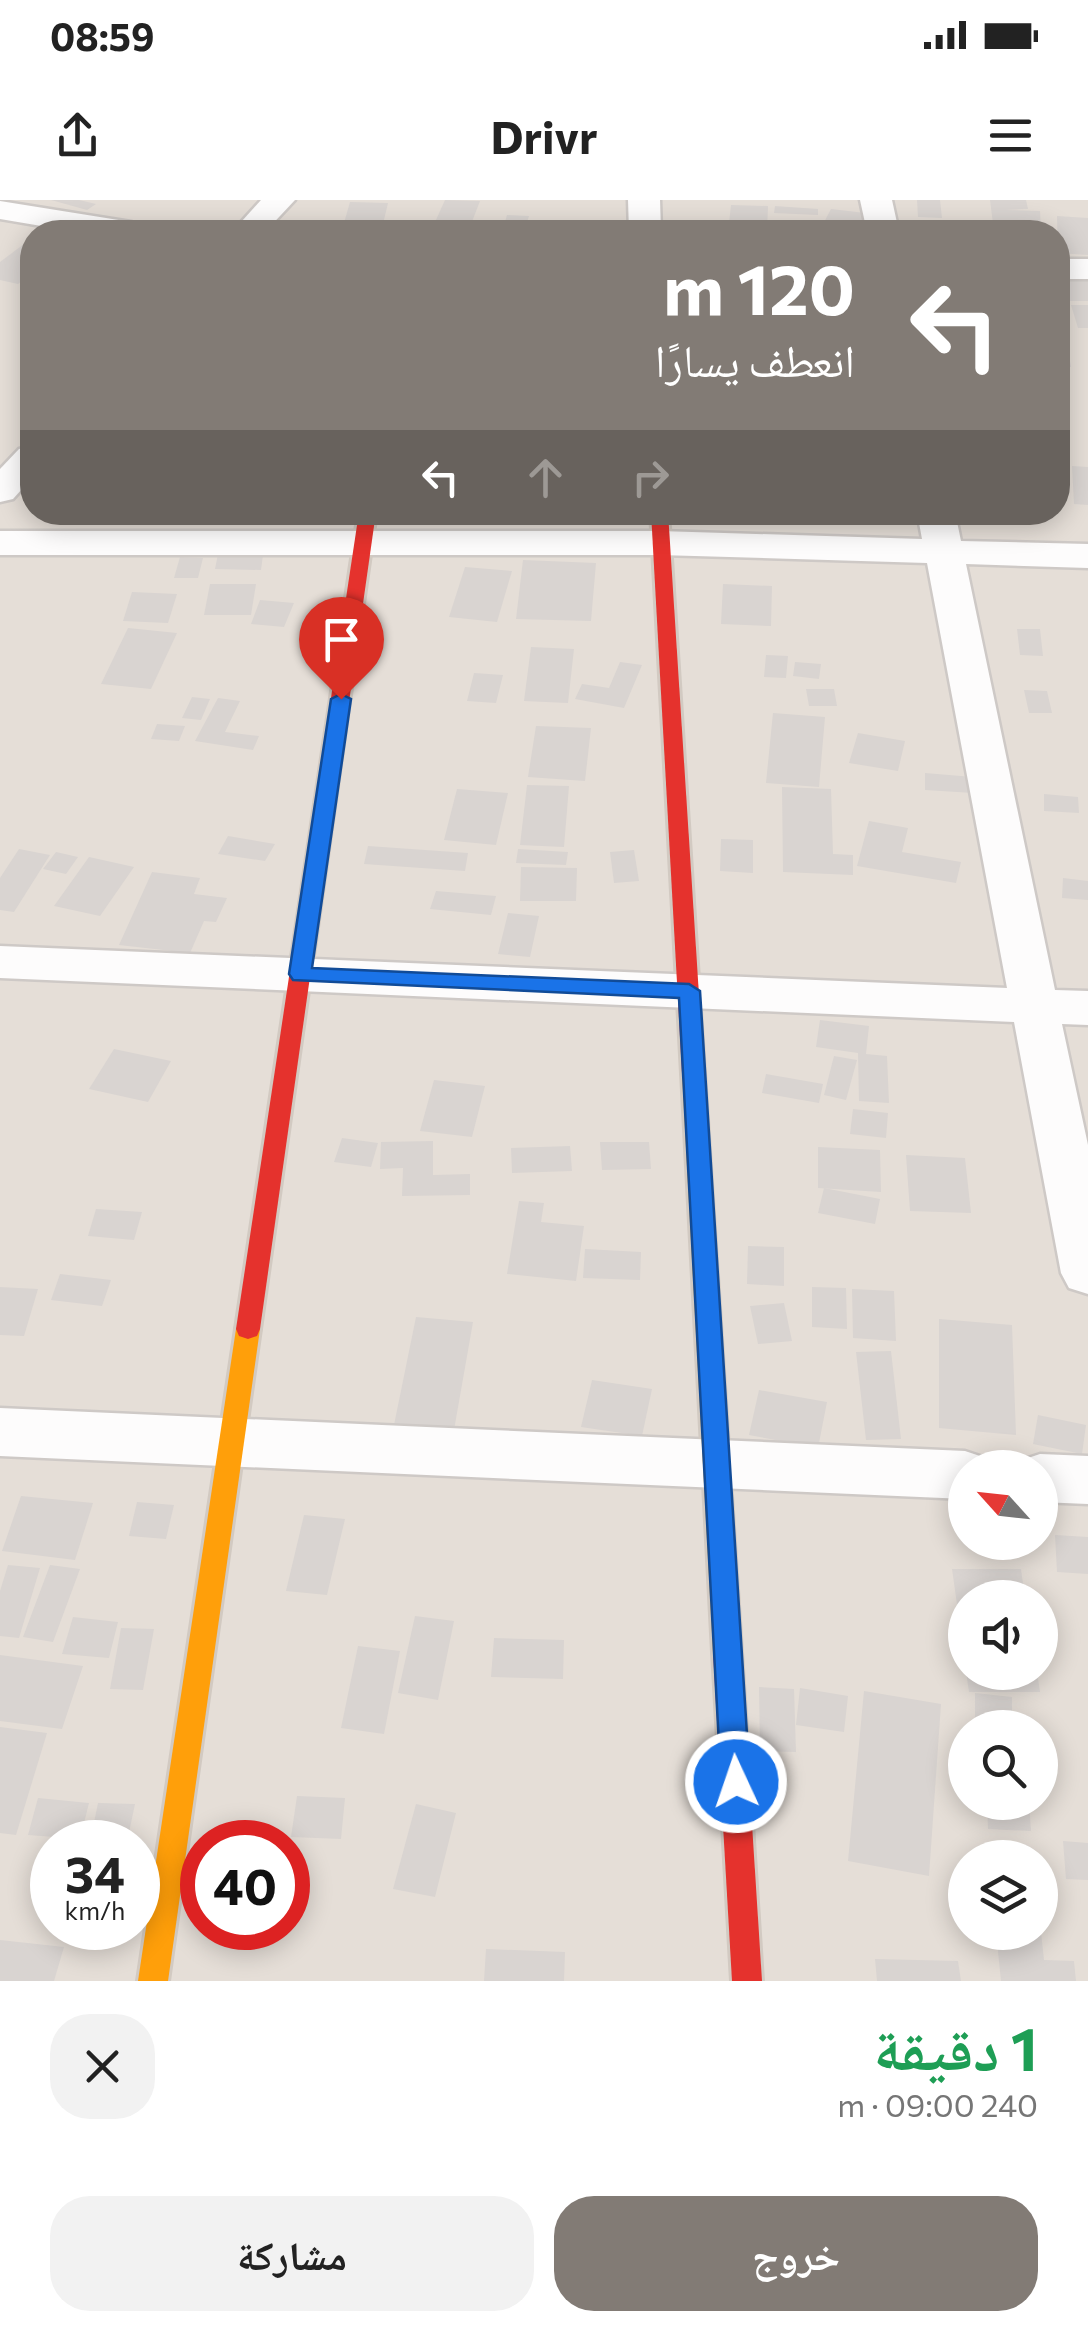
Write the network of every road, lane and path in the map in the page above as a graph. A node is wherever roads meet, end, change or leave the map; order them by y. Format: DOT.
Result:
graph roads {
  1 [pos="279,200"];
  2 [pos="0,210"];
  3 [pos="60,220"];
  4 [pos="260,220"];
  5 [pos="20,470"];
  6 [pos="0,491"];
  7 [pos="366,527"];
  8 [pos="660,528"];
  9 [pos="940,533"];
  10 [pos="0,543"];
  11 [pos="1088,556"];
  12 [pos="0,962"];
  13 [pos="300,974"];
  14 [pos="689,991"];
  15 [pos="1035,1006"];
  16 [pos="1088,1008"];
  17 [pos="1088,1274"];
  18 [pos="0,1432"];
  19 [pos="232,1443"];
  20 [pos="718,1464"];
  21 [pos="948,1474"];
  22 [pos="1058,1479"];
  23 [pos="1088,1480"];
  24 [pos="152,1981"];
  25 [pos="747,1981"];
  1 -- 4 [label="street"];
  2 -- 3 [label="street"];
  5 -- 6 [label="street"];
  7 -- 8 [label="street"];
  7 -- 10 [label="street"];
  7 -- 13 [label="street"];
  8 -- 9 [label="street"];
  8 -- 14 [label="street"];
  9 -- 11 [label="street"];
  9 -- 15 [label="street"];
  12 -- 13 [label="street"];
  13 -- 14 [label="street"];
  13 -- 19 [label="street"];
  14 -- 15 [label="street"];
  14 -- 20 [label="street"];
  15 -- 16 [label="street"];
  15 -- 17 [label="street"];
  18 -- 19 [label="street"];
  19 -- 20 [label="street"];
  19 -- 24 [label="street"];
  20 -- 21 [label="street"];
  20 -- 25 [label="street"];
  22 -- 23 [label="street"];
}
